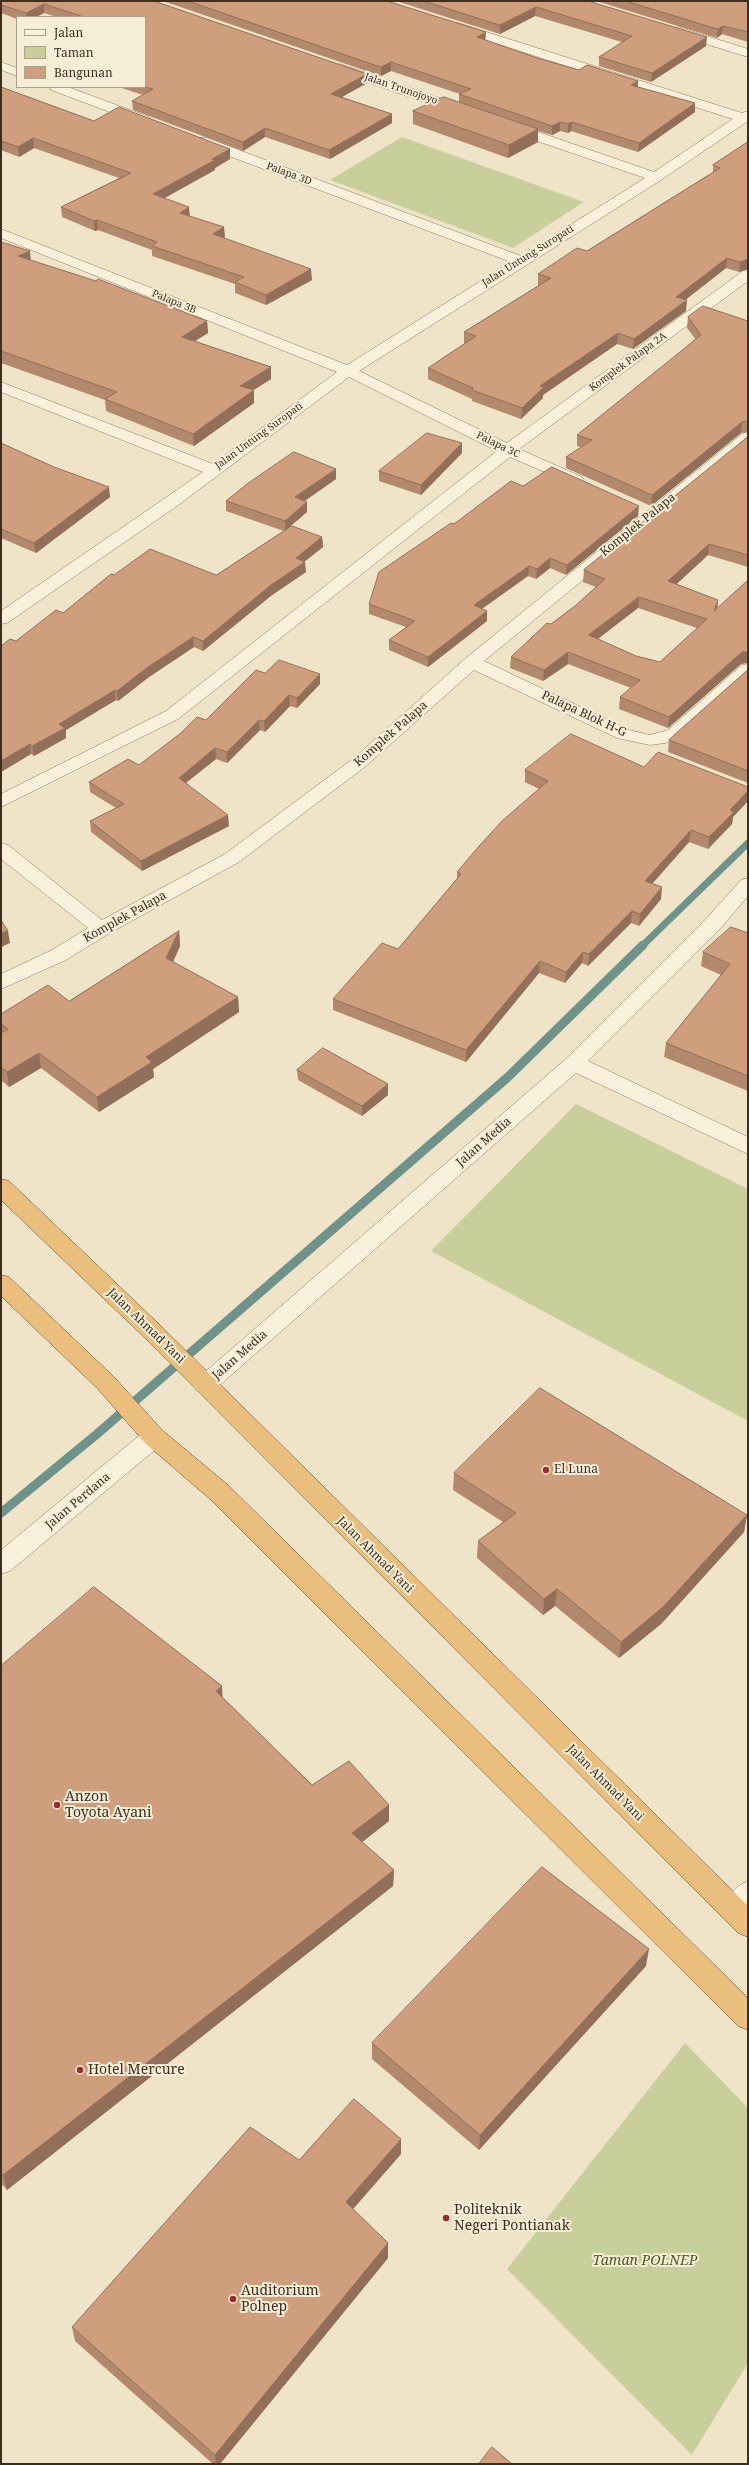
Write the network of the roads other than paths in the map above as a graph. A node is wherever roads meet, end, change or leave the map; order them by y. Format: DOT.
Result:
graph roads {
  1 [pos="445,22"];
  2 [pos="667,28"];
  3 [pos="748,53"];
  4 [pos="326,63"];
  5 [pos="1,66"];
  6 [pos="16,72"];
  7 [pos="59,88"];
  8 [pos="476,115"];
  9 [pos="746,117"];
  10 [pos="498,123"];
  11 [pos="159,125"];
  12 [pos="188,136"];
  13 [pos="656,177"];
  14 [pos="1,233"];
  15 [pos="521,261"];
  16 [pos="748,274"];
  17 [pos="348,371"];
  18 [pos="1,387"];
  19 [pos="748,436"];
  20 [pos="508,450"];
  21 [pos="213,470"];
  22 [pos="587,485"];
  23 [pos="1,620"];
  24 [pos="472,662"];
  25 [pos="748,669"];
  26 [pos="636,738"];
  27 [pos="658,756"];
  28 [pos="1,801"];
  29 [pos="1,849"];
  30 [pos="748,884"];
  31 [pos="101,928"];
  32 [pos="1,982"];
  33 [pos="574,1064"];
  34 [pos="748,1146"];
  35 [pos="1,1188"];
  36 [pos="1,1283"];
  37 [pos="200,1380"];
  38 [pos="150,1432"];
  39 [pos="1,1564"];
  40 [pos="743,1909"];
  41 [pos="748,2017"];
  1 -- 9 [label="street, Jalan Untung Suropati"];
  2 -- 3 [label="street"];
  4 -- 8 [label="street, Jalan Trunojoyo"];
  5 -- 6 [label="street"];
  7 -- 11 [label="street"];
  9 -- 13 [label="street, Jalan Untung Suropati"];
  10 -- 13 [label="street"];
  12 -- 15 [label="street, Palapa 3D"];
  13 -- 15 [label="street, Jalan Untung Suropati"];
  14 -- 17 [label="street, Palapa 3B"];
  15 -- 17 [label="street, Jalan Untung Suropati"];
  16 -- 20 [label="street, Komplek Palapa 2A"];
  17 -- 20 [label="street, Palapa 3C"];
  17 -- 21 [label="street, Jalan Untung Suropati"];
  18 -- 21 [label="street"];
  19 -- 24 [label="street, Komplek Palapa"];
  20 -- 22 [label="street, Palapa 3C"];
  20 -- 28 [label="street, Komplek Palapa 2A"];
  21 -- 23 [label="street, Jalan Untung Suropati"];
  24 -- 26 [label="street, Palapa Blok H-G"];
  24 -- 31 [label="street, Komplek Palapa"];
  25 -- 26 [label="street, Palapa Blok H-G"];
  26 -- 27 [label="street"];
  29 -- 31 [label="street"];
  30 -- 33 [label="street, Jalan Media"];
  31 -- 32 [label="street, Komplek Palapa"];
  33 -- 34 [label="street"];
  33 -- 37 [label="street, Jalan Media"];
  35 -- 37 [label="highway, Jalan Ahmad Yani"];
  36 -- 38 [label="highway"];
  37 -- 40 [label="highway, Jalan Ahmad Yani"];
  38 -- 39 [label="street, Jalan Perdana"];
  38 -- 41 [label="highway"];
}
